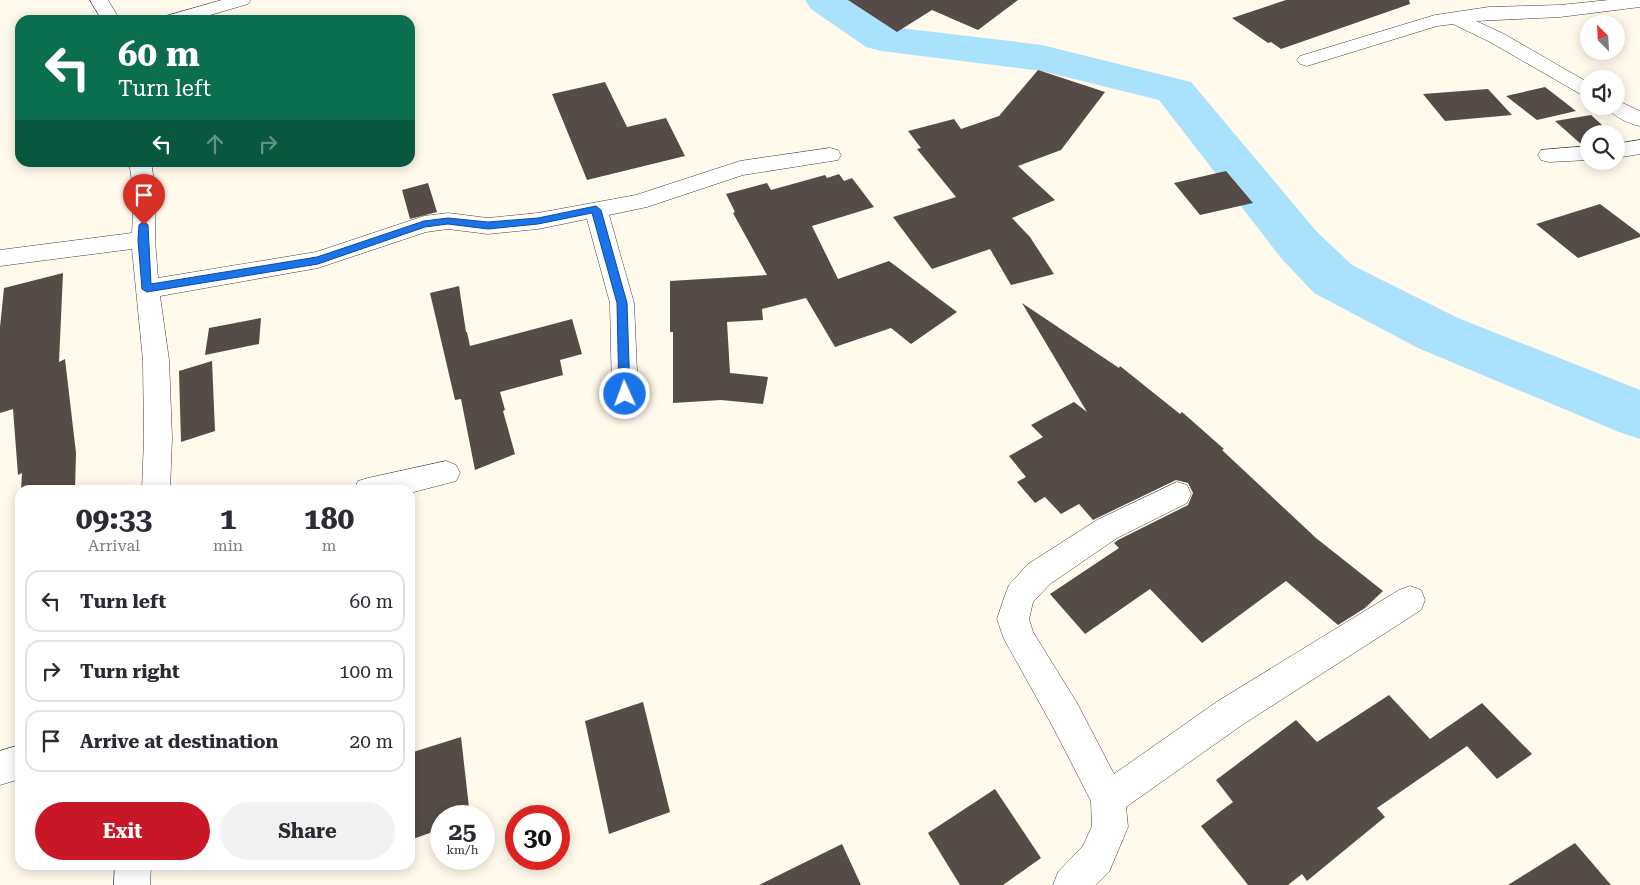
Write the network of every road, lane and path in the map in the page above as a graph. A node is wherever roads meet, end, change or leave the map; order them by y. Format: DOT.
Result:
graph roads {
  1 [pos="99,0"];
  2 [pos="242,0"];
  3 [pos="1640,2"];
  4 [pos="108,15"];
  5 [pos="190,15"];
  6 [pos="1456,18"];
  7 [pos="1307,60"];
  8 [pos="1580,86"];
  9 [pos="1625,111"];
  10 [pos="1640,120"];
  11 [pos="1640,148"];
  12 [pos="1625,150"];
  13 [pos="1580,153"];
  14 [pos="1549,154"];
  15 [pos="830,155"];
  16 [pos="141,167"];
  17 [pos="596,210"];
  18 [pos="143,240"];
  19 [pos="0,258"];
  20 [pos="147,289"];
  21 [pos="625,394"];
  22 [pos="446,473"];
  23 [pos="156,485"];
  24 [pos="391,485"];
  25 [pos="1177,494"];
  26 [pos="1410,600"];
  27 [pos="15,764"];
  28 [pos="0,768"];
  29 [pos="1108,799"];
  30 [pos="133,870"];
  31 [pos="132,885"];
  32 [pos="1071,885"];
  1 -- 4 [label="street"];
  2 -- 5 [label="street"];
  3 -- 6 [label="street"];
  6 -- 7 [label="street"];
  6 -- 8 [label="street"];
  9 -- 10 [label="street"];
  11 -- 12 [label="street"];
  13 -- 14 [label="street"];
  15 -- 17 [label="street"];
  16 -- 18 [label="street"];
  17 -- 20 [label="street"];
  17 -- 21 [label="street"];
  18 -- 19 [label="street"];
  18 -- 20 [label="street"];
  20 -- 23 [label="street"];
  22 -- 24 [label="street"];
  25 -- 29 [label="street"];
  26 -- 29 [label="street"];
  27 -- 28 [label="street"];
  29 -- 32 [label="street"];
  30 -- 31 [label="street"];
}
